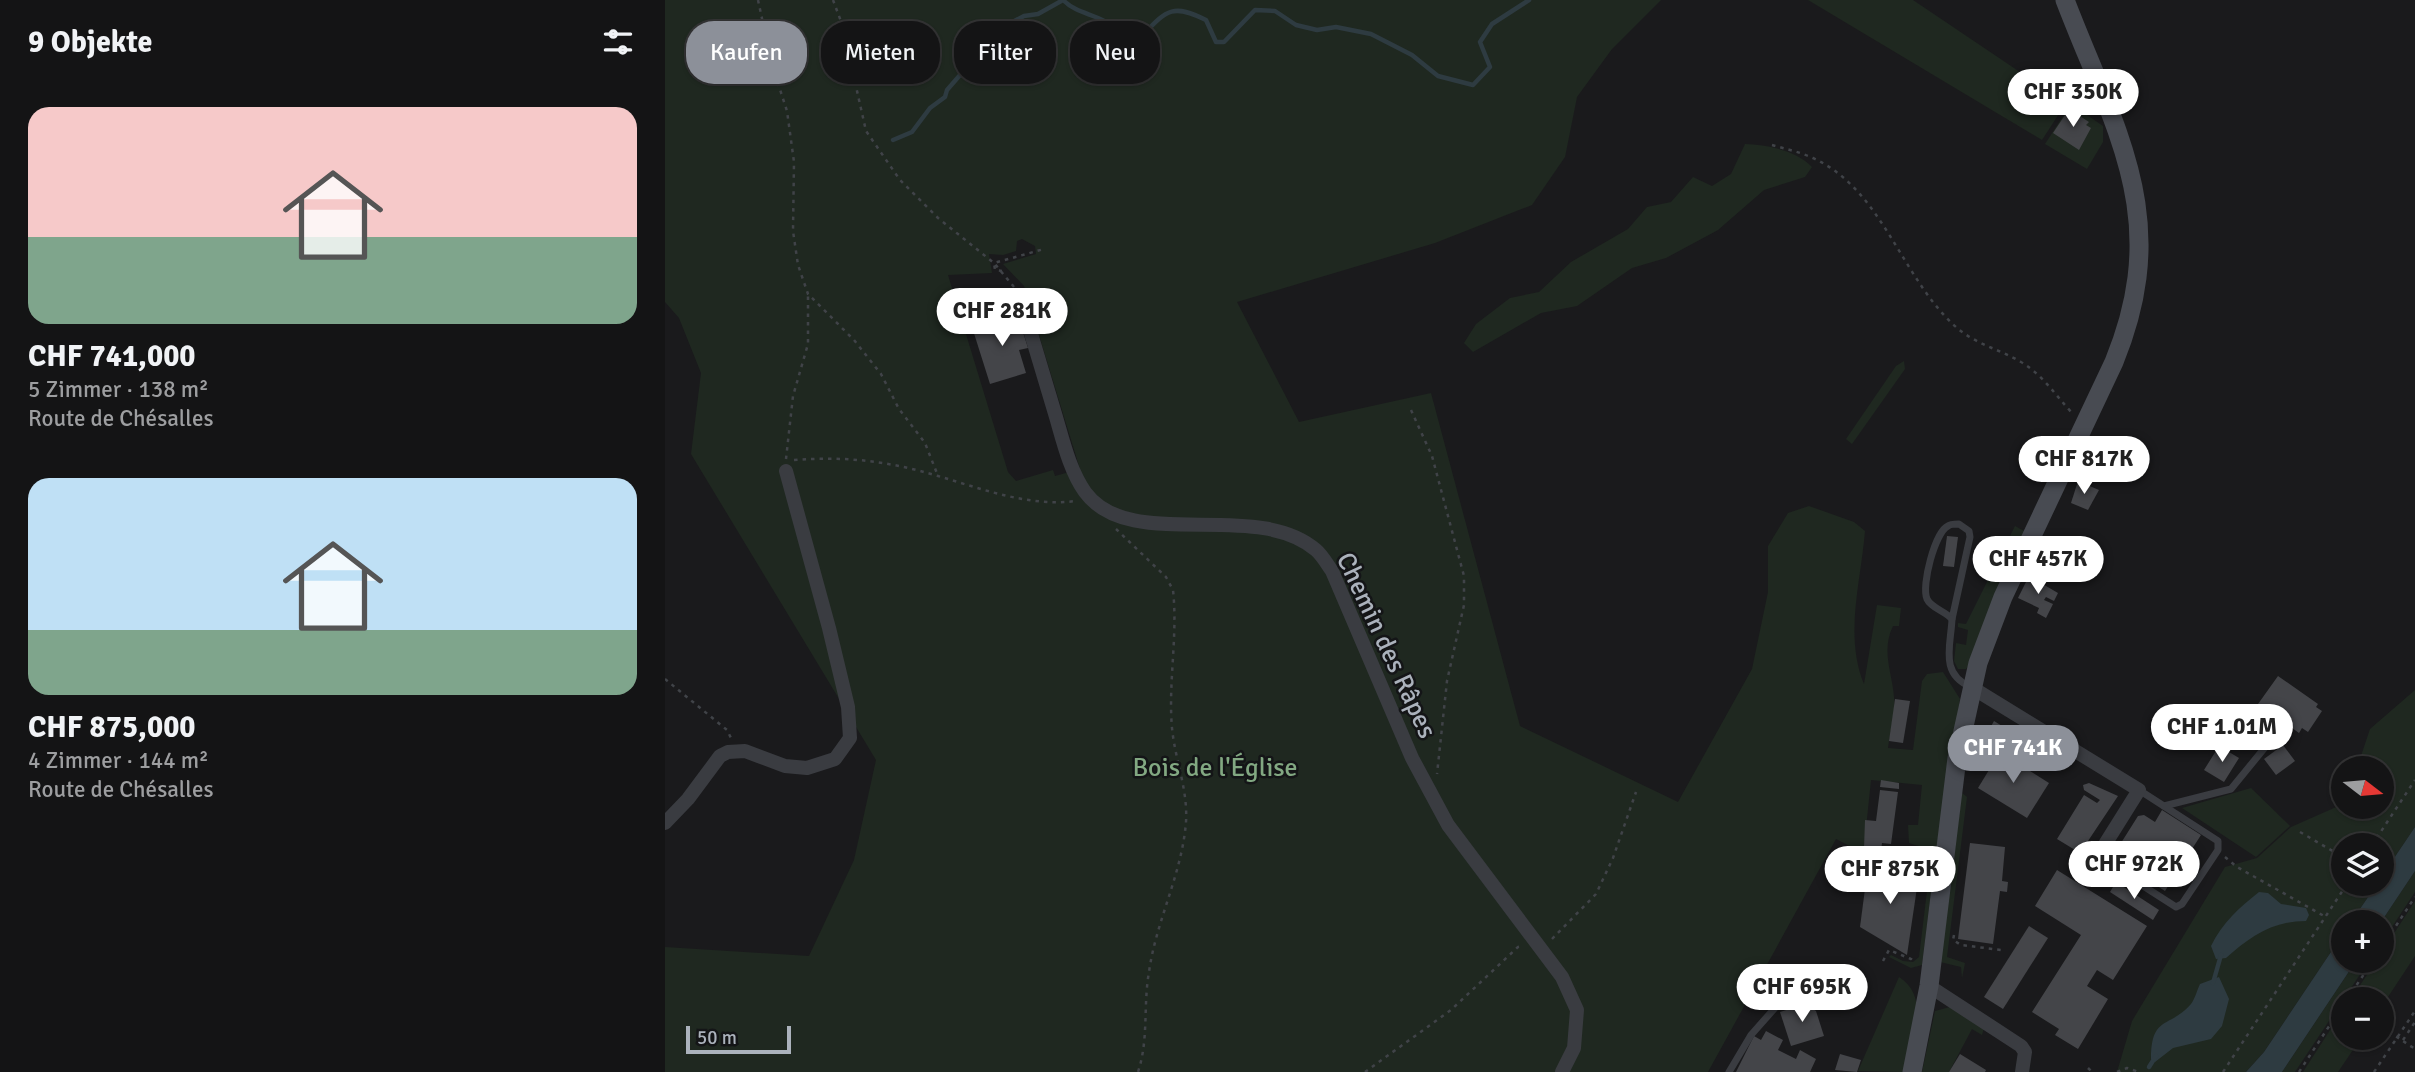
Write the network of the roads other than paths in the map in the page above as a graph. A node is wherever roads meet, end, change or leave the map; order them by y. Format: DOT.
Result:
graph roads {
  1 [pos="2065,0"];
  2 [pos="1021,300"];
  3 [pos="786,471"];
  4 [pos="1952,619"];
  5 [pos="1971,687"];
  6 [pos="2276,734"];
  7 [pos="2139,790"];
  8 [pos="2164,806"];
  9 [pos="665,823"];
  10 [pos="2097,857"];
  11 [pos="1797,983"];
  12 [pos="1929,986"];
  13 [pos="1562,1072"];
  14 [pos="1729,1072"];
  15 [pos="1912,1072"];
  16 [pos="2022,1072"];
  1 -- 5 [label="street"];
  2 -- 13 [label="street, Chemin des Râpes"];
  3 -- 9 [label="street"];
  4 -- 4 [label="lane"];
  4 -- 5 [label="lane"];
  5 -- 7 [label="street"];
  5 -- 12 [label="street"];
  6 -- 8 [label="lane"];
  7 -- 8 [label="lane"];
  7 -- 10 [label="street"];
  8 -- 10 [label="lane"];
  11 -- 14 [label="lane"];
  12 -- 15 [label="street"];
  12 -- 16 [label="street"];
}
